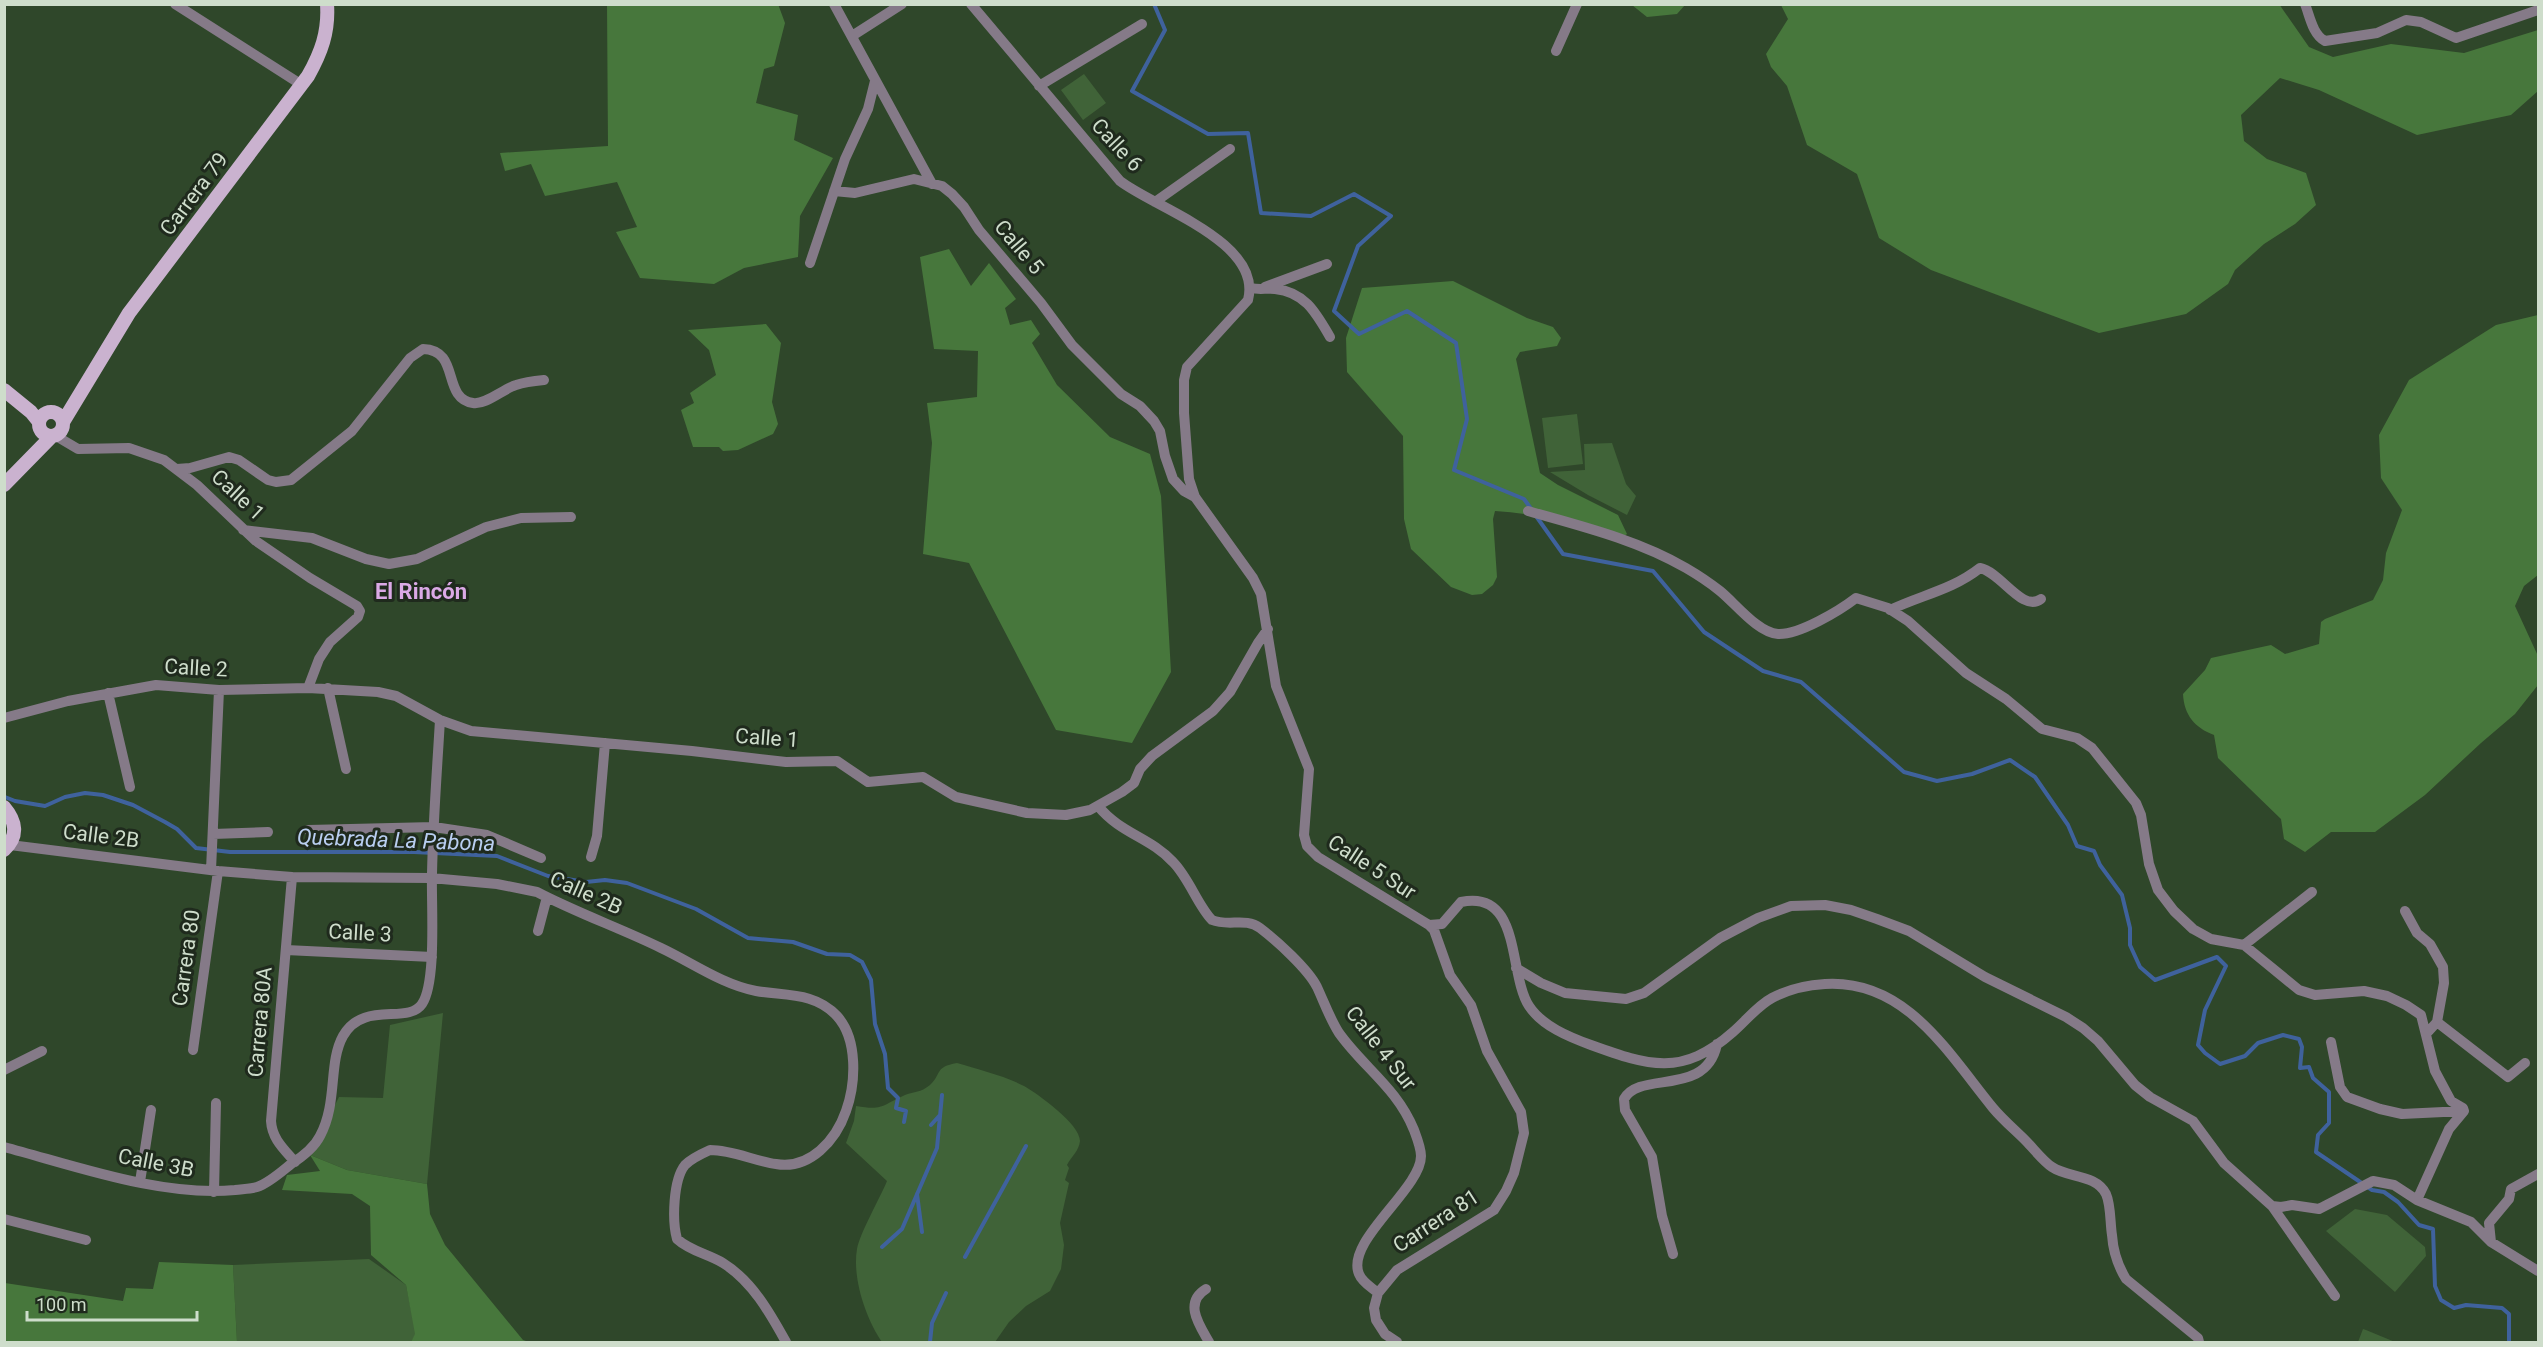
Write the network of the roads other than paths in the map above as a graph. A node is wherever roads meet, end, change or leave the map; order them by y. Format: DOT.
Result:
graph roads {
  1 [pos="175,4"];
  2 [pos="327,4"];
  3 [pos="834,4"];
  4 [pos="902,4"];
  5 [pos="971,4"];
  6 [pos="1577,4"];
  7 [pos="2305,4"];
  8 [pos="2538,10"];
  9 [pos="1142,24"];
  10 [pos="852,36"];
  11 [pos="1556,51"];
  12 [pos="875,81"];
  13 [pos="302,85"];
  14 [pos="1039,86"];
  15 [pos="1230,149"];
  16 [pos="932,184"];
  17 [pos="834,191"];
  18 [pos="1155,202"];
  19 [pos="810,262"];
  20 [pos="1327,264"];
  21 [pos="1255,289"];
  22 [pos="1330,337"];
  23 [pos="544,380"];
  24 [pos="4,390"];
  25 [pos="52,425"];
  26 [pos="177,469"];
  27 [pos="4,485"];
  28 [pos="1195,497"];
  29 [pos="1528,511"];
  30 [pos="571,517"];
  31 [pos="242,530"];
  32 [pos="2041,599"];
  33 [pos="1890,610"];
  34 [pos="1268,629"];
  35 [pos="308,688"];
  36 [pos="328,688"];
  37 [pos="219,690"];
  38 [pos="108,693"];
  39 [pos="389,695"];
  40 [pos="4,718"];
  41 [pos="440,720"];
  42 [pos="604,743"];
  43 [pos="345,769"];
  44 [pos="130,787"];
  45 [pos="1098,806"];
  46 [pos="4,807"];
  47 [pos="434,827"];
  48 [pos="308,830"];
  49 [pos="268,832"];
  50 [pos="213,838"];
  51 [pos="7,847"];
  52 [pos="591,857"];
  53 [pos="541,858"];
  54 [pos="215,871"];
  55 [pos="292,877"];
  56 [pos="432,878"];
  57 [pos="2312,892"];
  58 [pos="547,897"];
  59 [pos="2405,911"];
  60 [pos="1429,925"];
  61 [pos="538,931"];
  62 [pos="2244,945"];
  63 [pos="286,950"];
  64 [pos="432,957"];
  65 [pos="1516,968"];
  66 [pos="2437,1022"];
  67 [pos="2427,1033"];
  68 [pos="2331,1042"];
  69 [pos="1717,1044"];
  70 [pos="193,1050"];
  71 [pos="42,1051"];
  72 [pos="2525,1063"];
  73 [pos="4,1070"];
  74 [pos="216,1103"];
  75 [pos="151,1110"];
  76 [pos="2464,1111"];
  77 [pos="4,1147"];
  78 [pos="1519,1157"];
  79 [pos="295,1162"];
  80 [pos="2538,1174"];
  81 [pos="140,1182"];
  82 [pos="214,1192"];
  83 [pos="2417,1200"];
  84 [pos="2272,1206"];
  85 [pos="4,1219"];
  86 [pos="86,1240"];
  87 [pos="2491,1242"];
  88 [pos="1673,1254"];
  89 [pos="2538,1271"];
  90 [pos="1206,1289"];
  91 [pos="1378,1293"];
  92 [pos="2335,1296"];
  93 [pos="786,1342"];
  94 [pos="1209,1342"];
  95 [pos="1397,1342"];
  96 [pos="2199,1342"];
  1 -- 13 [label="street"];
  2 -- 13 [label="main road, Carrera 79"];
  3 -- 10 [label="street, Calle 5"];
  4 -- 10 [label="street"];
  5 -- 14 [label="street, Calle 6"];
  6 -- 11 [label="street"];
  7 -- 8 [label="street"];
  9 -- 14 [label="street"];
  10 -- 12 [label="street, Calle 5"];
  12 -- 16 [label="street, Calle 5"];
  12 -- 17 [label="street"];
  13 -- 25 [label="main road, Carrera 79"];
  14 -- 18 [label="street, Calle 6"];
  15 -- 18 [label="street"];
  16 -- 17 [label="street"];
  16 -- 28 [label="street, Calle 5"];
  17 -- 19 [label="street"];
  18 -- 21 [label="street, Calle 6"];
  20 -- 21 [label="street"];
  21 -- 22 [label="street"];
  21 -- 28 [label="street"];
  23 -- 26 [label="street"];
  24 -- 25 [label="main road, Calle 1"];
  25 -- 26 [label="street, Calle 1"];
  25 -- 27 [label="main road"];
  26 -- 31 [label="street, Calle 1"];
  28 -- 34 [label="street, Calle 5 Sur"];
  29 -- 33 [label="street"];
  30 -- 31 [label="street"];
  31 -- 35 [label="street, Calle 1"];
  32 -- 33 [label="street"];
  33 -- 62 [label="street"];
  34 -- 45 [label="street, Calle 1"];
  34 -- 60 [label="street, Calle 5 Sur"];
  35 -- 36 [label="street, Calle 2"];
  35 -- 37 [label="street, Calle 2"];
  36 -- 39 [label="street, Calle 2"];
  36 -- 43 [label="street"];
  37 -- 38 [label="street, Calle 2"];
  37 -- 50 [label="street, Carrera 80"];
  38 -- 40 [label="street, Calle 2"];
  38 -- 44 [label="street"];
  39 -- 41 [label="street, Calle 1"];
  41 -- 42 [label="street, Calle 1"];
  41 -- 47 [label="street, Calle 3B"];
  42 -- 45 [label="street, Calle 1"];
  42 -- 52 [label="street"];
  45 -- 91 [label="street, Calle 4 Sur"];
  46 -- 51 [label="main road"];
  47 -- 48 [label="street, Calle 2B"];
  47 -- 53 [label="street, Calle 2B"];
  47 -- 56 [label="street, Calle 3B"];
  49 -- 50 [label="street"];
  50 -- 54 [label="street, Carrera 80"];
  51 -- 54 [label="street, Calle 2B"];
  54 -- 55 [label="street, Calle 2B"];
  54 -- 70 [label="street, Carrera 80"];
  55 -- 56 [label="street, Calle 2B"];
  55 -- 63 [label="street, Carrera 80A"];
  56 -- 58 [label="street, Calle 2B"];
  56 -- 64 [label="street, Calle 3B"];
  57 -- 62 [label="street"];
  58 -- 61 [label="street"];
  58 -- 93 [label="street, Calle 2B"];
  59 -- 66 [label="street"];
  60 -- 65 [label="street"];
  60 -- 78 [label="street, Calle 5 Sur"];
  62 -- 67 [label="street"];
  63 -- 64 [label="street, Calle 3"];
  63 -- 79 [label="street, Carrera 80A"];
  64 -- 79 [label="street, Calle 3B"];
  65 -- 69 [label="street"];
  65 -- 84 [label="street"];
  66 -- 67 [label="street"];
  66 -- 72 [label="street"];
  67 -- 76 [label="street"];
  68 -- 76 [label="street"];
  69 -- 88 [label="street"];
  69 -- 96 [label="street"];
  71 -- 73 [label="street"];
  74 -- 82 [label="street"];
  75 -- 81 [label="street"];
  76 -- 83 [label="street"];
  77 -- 81 [label="street, Calle 3B"];
  78 -- 91 [label="street, Carrera 81"];
  79 -- 82 [label="street, Calle 3B"];
  80 -- 87 [label="street"];
  81 -- 82 [label="street, Calle 3B"];
  83 -- 84 [label="street"];
  83 -- 87 [label="street"];
  84 -- 92 [label="street"];
  85 -- 86 [label="street"];
  87 -- 89 [label="street"];
  90 -- 94 [label="street"];
  91 -- 95 [label="street"];
}
